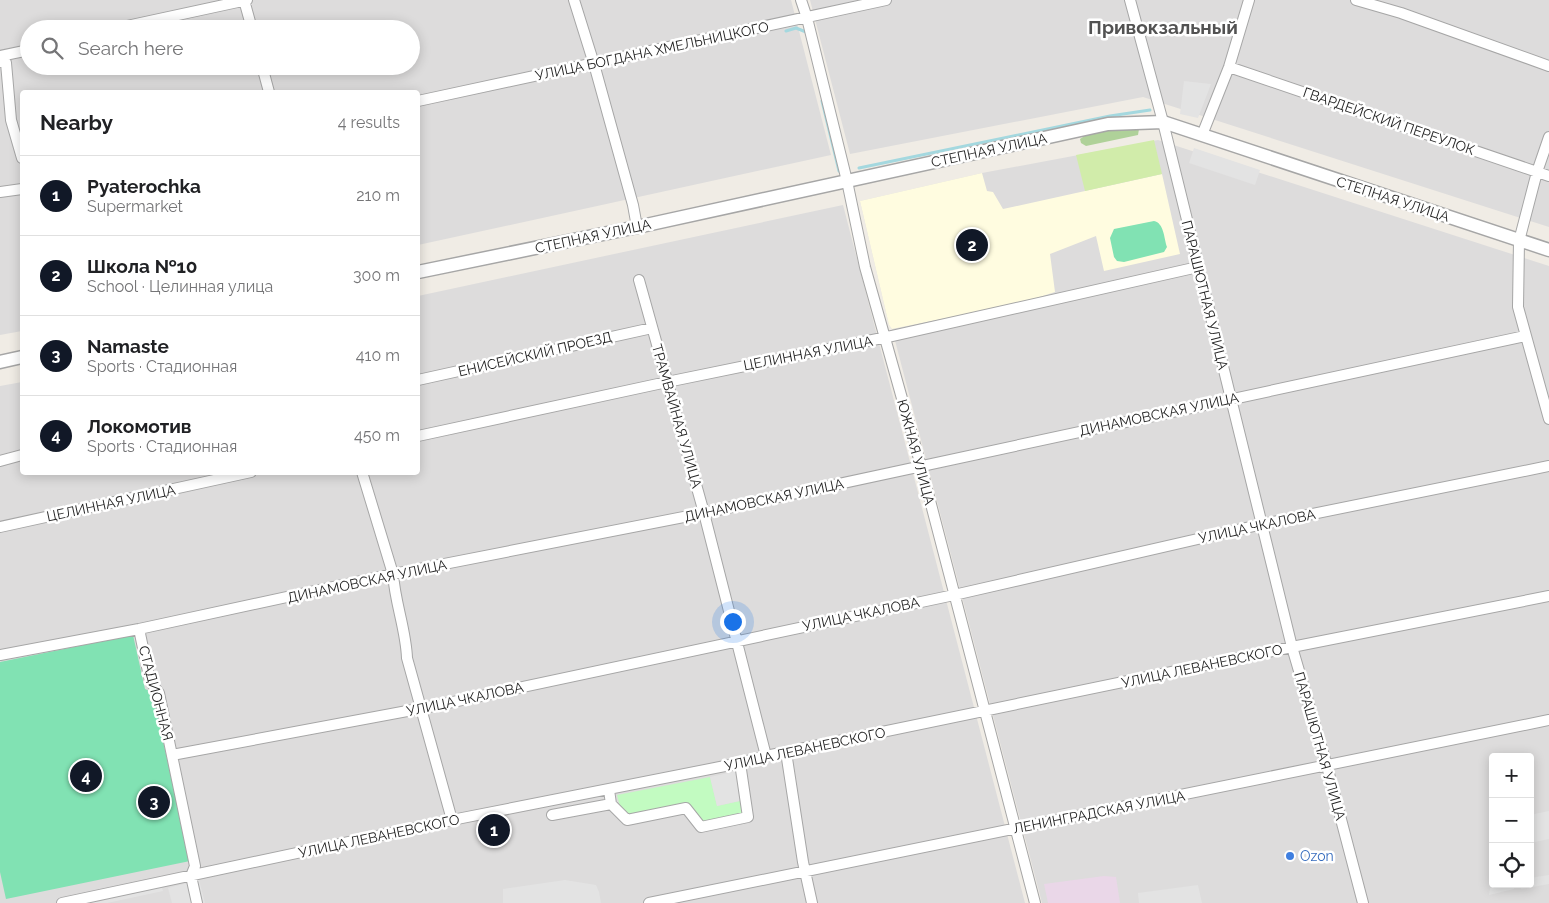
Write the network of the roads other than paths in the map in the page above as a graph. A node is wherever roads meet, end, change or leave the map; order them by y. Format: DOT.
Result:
graph roads {
  1 [pos="245,0"];
  2 [pos="574,0"];
  3 [pos="801,0"];
  4 [pos="886,0"];
  5 [pos="1130,0"];
  6 [pos="1249,0"];
  7 [pos="1356,0"];
  8 [pos="807,18"];
  9 [pos="154,20"];
  10 [pos="250,20"];
  11 [pos="20,52"];
  12 [pos="0,56"];
  13 [pos="0,62"];
  14 [pos="594,64"];
  15 [pos="1229,66"];
  16 [pos="1549,66"];
  17 [pos="264,75"];
  18 [pos="268,90"];
  19 [pos="420,101"];
  20 [pos="1163,122"];
  21 [pos="1202,136"];
  22 [pos="1549,136"];
  23 [pos="20,151"];
  24 [pos="1537,172"];
  25 [pos="1549,176"];
  26 [pos="848,181"];
  27 [pos="20,189"];
  28 [pos="0,192"];
  29 [pos="637,227"];
  30 [pos="1519,241"];
  31 [pos="1549,250"];
  32 [pos="1198,267"];
  33 [pos="420,272"];
  34 [pos="639,280"];
  35 [pos="652,328"];
  36 [pos="1525,336"];
  37 [pos="885,338"];
  38 [pos="20,357"];
  39 [pos="0,362"];
  40 [pos="420,380"];
  41 [pos="667,382"];
  42 [pos="1232,398"];
  43 [pos="1549,419"];
  44 [pos="420,436"];
  45 [pos="20,455"];
  46 [pos="0,460"];
  47 [pos="921,466"];
  48 [pos="1549,466"];
  49 [pos="237,475"];
  50 [pos="363,475"];
  51 [pos="704,513"];
  52 [pos="1263,524"];
  53 [pos="0,527"];
  54 [pos="393,574"];
  55 [pos="954,595"];
  56 [pos="1549,596"];
  57 [pos="139,629"];
  58 [pos="738,640"];
  59 [pos="1292,647"];
  60 [pos="0,655"];
  61 [pos="422,708"];
  62 [pos="984,711"];
  63 [pos="1549,720"];
  64 [pos="786,752"];
  65 [pos="172,755"];
  66 [pos="766,756"];
  67 [pos="740,763"];
  68 [pos="1327,766"];
  69 [pos="609,790"];
  70 [pos="611,804"];
  71 [pos="552,815"];
  72 [pos="452,820"];
  73 [pos="1014,829"];
  74 [pos="805,872"];
  75 [pos="191,876"];
  76 [pos="62,903"];
  77 [pos="197,903"];
  78 [pos="649,903"];
  79 [pos="812,903"];
  80 [pos="1035,903"];
  81 [pos="1363,903"];
  1 -- 9 [label="street"];
  1 -- 10 [label="street"];
  2 -- 14 [label="street"];
  3 -- 8 [label="street, ЮЖНАЯ УЛИЦА"];
  4 -- 8 [label="street, УЛИЦА БОГДАНА ХМЕЛЬНИЦКОГО"];
  5 -- 20 [label="street, ПАРАШЮТНАЯ УЛИЦА"];
  6 -- 15 [label="street"];
  7 -- 16 [label="street"];
  8 -- 14 [label="street, УЛИЦА БОГДАНА ХМЕЛЬНИЦКОГО"];
  8 -- 26 [label="street, ЮЖНАЯ УЛИЦА"];
  11 -- 12 [label="street"];
  13 -- 23 [label="street"];
  14 -- 19 [label="street, УЛИЦА БОГДАНА ХМЕЛЬНИЦКОГО"];
  14 -- 29 [label="street"];
  15 -- 21 [label="street"];
  15 -- 24 [label="street, ГВАРДЕЙСКИЙ ПЕРЕУЛОК"];
  17 -- 18 [label="street"];
  20 -- 21 [label="street, СТЕПНАЯ УЛИЦА"];
  20 -- 26 [label="street, СТЕПНАЯ УЛИЦА"];
  20 -- 32 [label="street, ПАРАШЮТНАЯ УЛИЦА"];
  21 -- 30 [label="street, СТЕПНАЯ УЛИЦА"];
  22 -- 24 [label="street"];
  24 -- 25 [label="street, ГВАРДЕЙСКИЙ ПЕРЕУЛОК"];
  24 -- 30 [label="street"];
  26 -- 29 [label="street, СТЕПНАЯ УЛИЦА"];
  26 -- 37 [label="street, ЮЖНАЯ УЛИЦА"];
  27 -- 28 [label="street"];
  29 -- 33 [label="street, СТЕПНАЯ УЛИЦА"];
  30 -- 31 [label="street, СТЕПНАЯ УЛИЦА"];
  30 -- 36 [label="street"];
  32 -- 37 [label="street, ЦЕЛИННАЯ УЛИЦА"];
  32 -- 42 [label="street, ПАРАШЮТНАЯ УЛИЦА"];
  34 -- 35 [label="street, ТРАМВАЙНАЯ УЛИЦА"];
  35 -- 40 [label="street, ЕНИСЕЙСКИЙ ПРОЕЗД"];
  35 -- 41 [label="street, ТРАМВАЙНАЯ УЛИЦА"];
  36 -- 42 [label="street, ДИНАМОВСКАЯ УЛИЦА"];
  36 -- 43 [label="street"];
  37 -- 41 [label="street, ЦЕЛИННАЯ УЛИЦА"];
  37 -- 47 [label="street, ЮЖНАЯ УЛИЦА"];
  38 -- 39 [label="street"];
  41 -- 44 [label="street, ЦЕЛИННАЯ УЛИЦА"];
  41 -- 51 [label="street, ТРАМВАЙНАЯ УЛИЦА"];
  42 -- 47 [label="street, ДИНАМОВСКАЯ УЛИЦА"];
  42 -- 52 [label="street, ПАРАШЮТНАЯ УЛИЦА"];
  45 -- 46 [label="street"];
  47 -- 51 [label="street, ДИНАМОВСКАЯ УЛИЦА"];
  47 -- 55 [label="street, ЮЖНАЯ УЛИЦА"];
  48 -- 52 [label="street, УЛИЦА ЧКАЛОВА"];
  49 -- 53 [label="street, ЦЕЛИННАЯ УЛИЦА"];
  50 -- 54 [label="street"];
  51 -- 54 [label="street, ДИНАМОВСКАЯ УЛИЦА"];
  51 -- 58 [label="street, ТРАМВАЙНАЯ УЛИЦА"];
  52 -- 55 [label="street, УЛИЦА ЧКАЛОВА"];
  52 -- 59 [label="street, ПАРАШЮТНАЯ УЛИЦА"];
  54 -- 57 [label="street, ДИНАМОВСКАЯ УЛИЦА"];
  54 -- 61 [label="street"];
  55 -- 58 [label="street, УЛИЦА ЧКАЛОВА"];
  55 -- 62 [label="street, ЮЖНАЯ УЛИЦА"];
  56 -- 59 [label="street, УЛИЦА ЛЕВАНЕВСКОГО"];
  57 -- 60 [label="street, ДИНАМОВСКАЯ УЛИЦА"];
  57 -- 65 [label="street, СТАДИОННАЯ"];
  58 -- 61 [label="street, УЛИЦА ЧКАЛОВА"];
  58 -- 66 [label="street, ТРАМВАЙНАЯ УЛИЦА"];
  59 -- 62 [label="street, УЛИЦА ЛЕВАНЕВСКОГО"];
  59 -- 68 [label="street, ПАРАШЮТНАЯ УЛИЦА"];
  61 -- 65 [label="street, УЛИЦА ЧКАЛОВА"];
  61 -- 72 [label="street"];
  62 -- 64 [label="street, УЛИЦА ЛЕВАНЕВСКОГО"];
  62 -- 73 [label="street, ЮЖНАЯ УЛИЦА"];
  63 -- 68 [label="street, ЛЕНИНГРАДСКАЯ УЛИЦА"];
  64 -- 66 [label="street, УЛИЦА ЛЕВАНЕВСКОГО"];
  64 -- 74 [label="street"];
  65 -- 75 [label="street, СТАДИОННАЯ"];
  66 -- 67 [label="street, УЛИЦА ЛЕВАНЕВСКОГО"];
  67 -- 69 [label="street, УЛИЦА ЛЕВАНЕВСКОГО"];
  67 -- 70 [label="street"];
  68 -- 73 [label="street, ЛЕНИНГРАДСКАЯ УЛИЦА"];
  68 -- 81 [label="street, ПАРАШЮТНАЯ УЛИЦА"];
  69 -- 70 [label="street"];
  69 -- 72 [label="street, УЛИЦА ЛЕВАНЕВСКОГО"];
  70 -- 71 [label="street"];
  72 -- 75 [label="street, УЛИЦА ЛЕВАНЕВСКОГО"];
  73 -- 74 [label="street, ЛЕНИНГРАДСКАЯ УЛИЦА"];
  73 -- 80 [label="street, ЮЖНАЯ УЛИЦА"];
  74 -- 78 [label="street, ЛЕНИНГРАДСКАЯ УЛИЦА"];
  74 -- 79 [label="street"];
  75 -- 76 [label="street, УЛИЦА ЛЕВАНЕВСКОГО"];
  75 -- 77 [label="street, СТАДИОННАЯ"];
}
